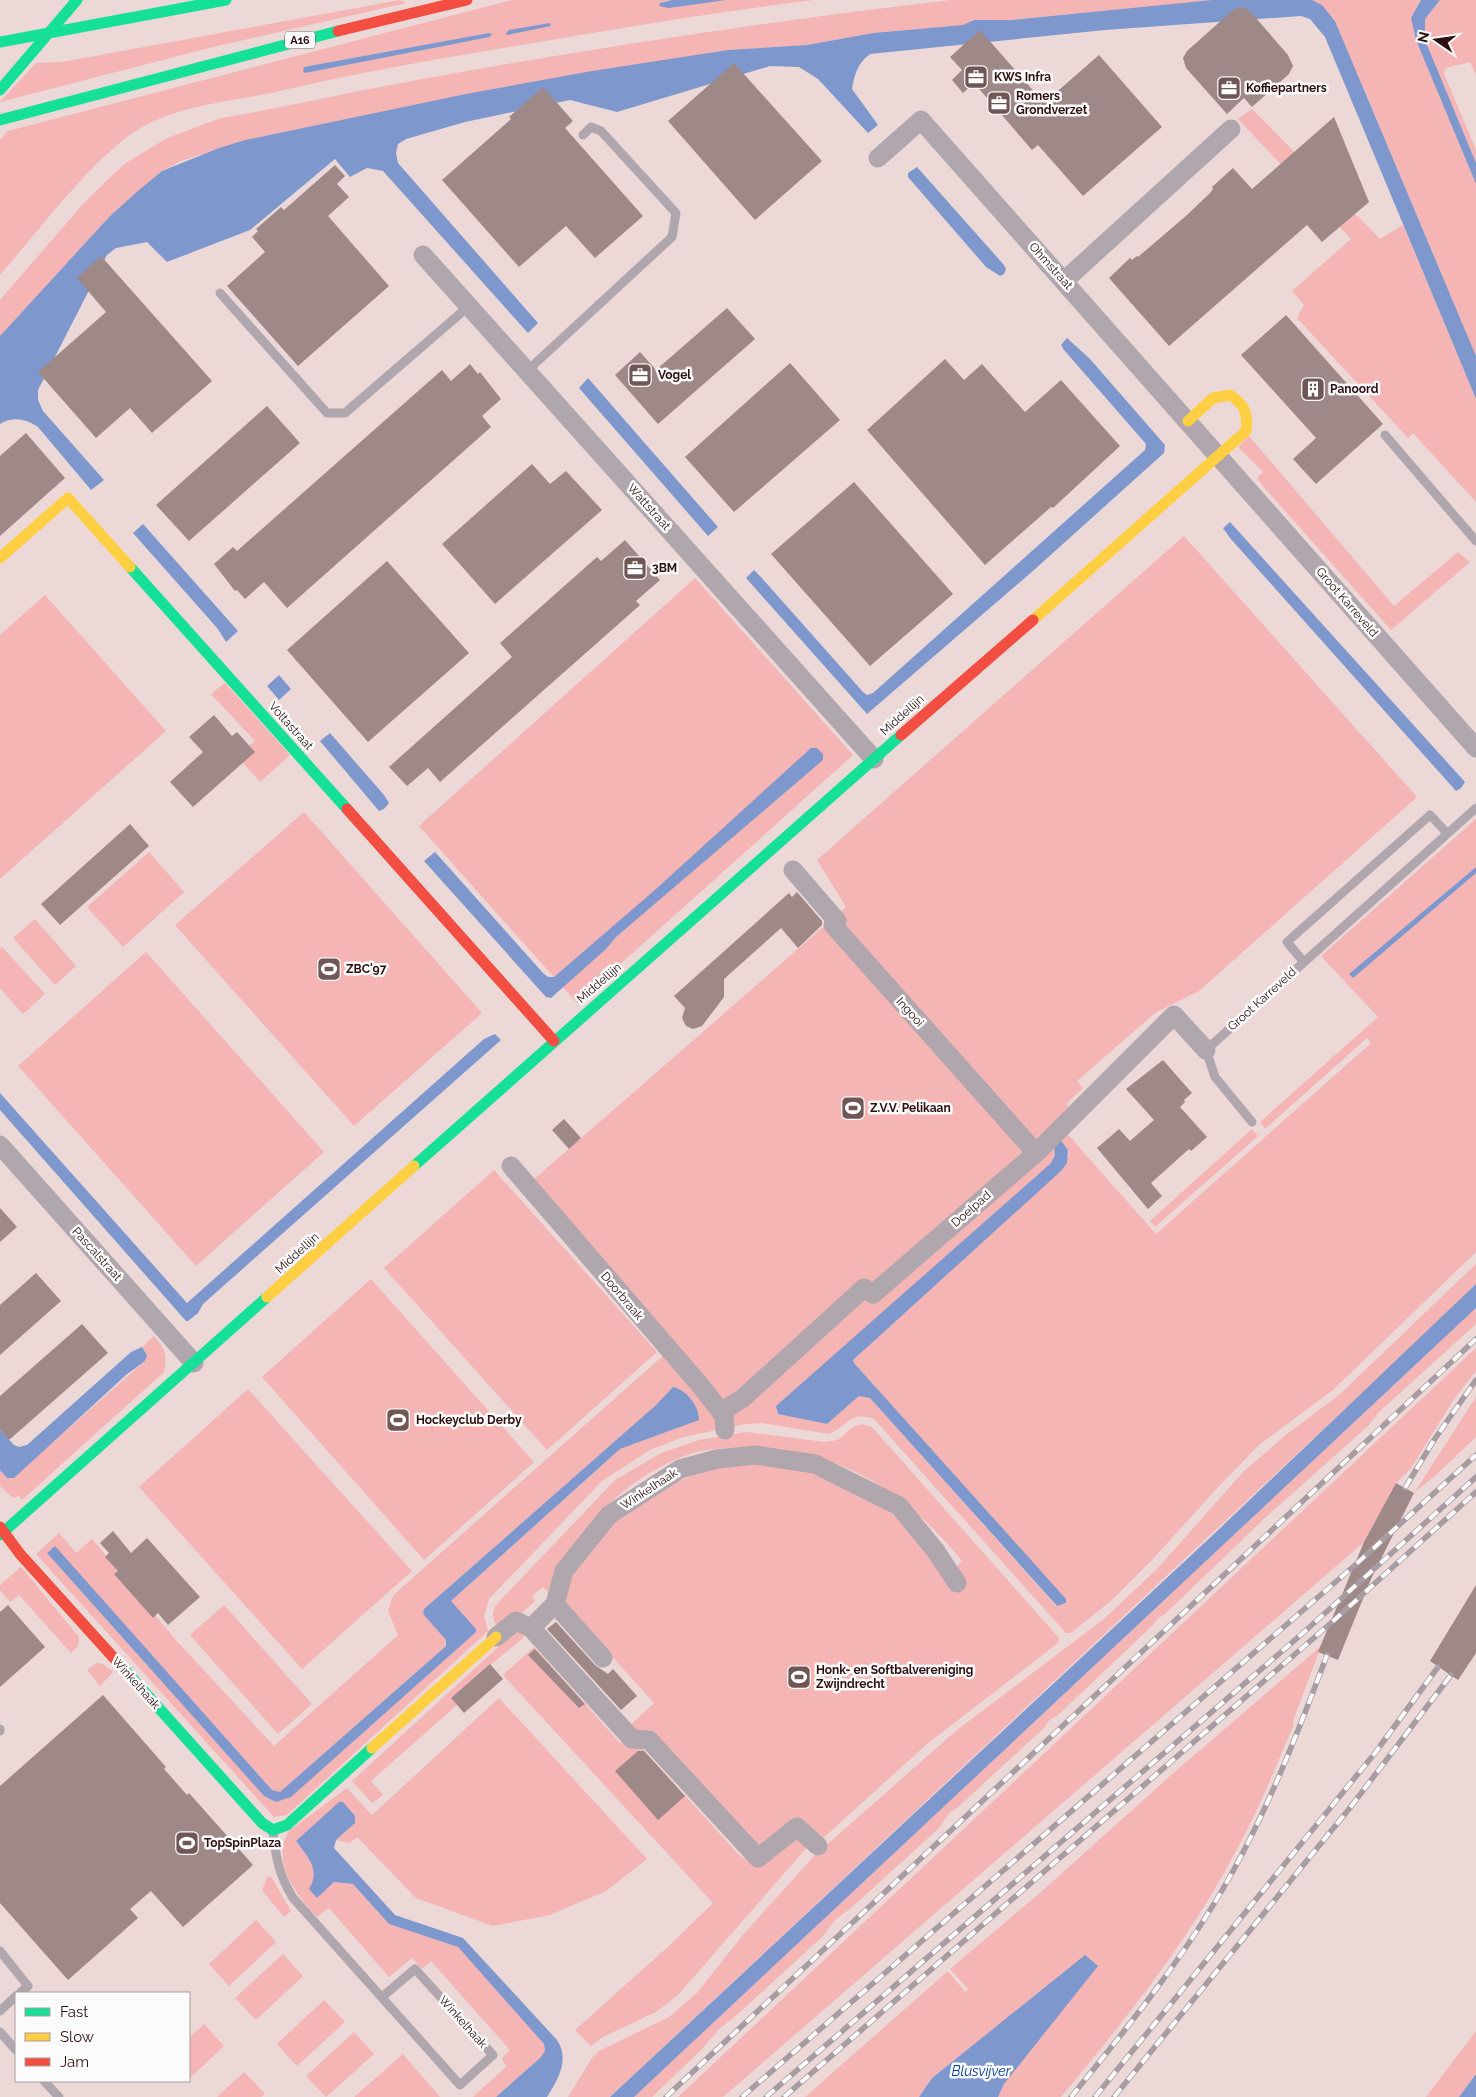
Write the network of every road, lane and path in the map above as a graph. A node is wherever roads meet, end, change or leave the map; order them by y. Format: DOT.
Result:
graph roads {
  1 [pos="77,0"];
  2 [pos="226,0"];
  3 [pos="467,0"];
  4 [pos="0,42"];
  5 [pos="0,90"];
  6 [pos="0,120"];
  7 [pos="1231,129"];
  8 [pos="583,135"];
  9 [pos="878,158"];
  10 [pos="423,255"];
  11 [pos="1064,281"];
  12 [pos="220,293"];
  13 [pos="469,306"];
  14 [pos="527,371"];
  15 [pos="1188,421"];
  16 [pos="1385,435"];
  17 [pos="1220,455"];
  18 [pos="1476,541"];
  19 [pos="0,558"];
  20 [pos="1476,748"];
  21 [pos="874,759"];
  22 [pos="1476,808"];
  23 [pos="1447,833"];
  24 [pos="793,870"];
  25 [pos="1303,961"];
  26 [pos="554,1041"];
  27 [pos="1206,1050"];
  28 [pos="1252,1122"];
  29 [pos="0,1145"];
  30 [pos="1036,1153"];
  31 [pos="511,1166"];
  32 [pos="194,1363"];
  33 [pos="721,1412"];
  34 [pos="725,1430"];
  35 [pos="1,1531"];
  36 [pos="957,1583"];
  37 [pos="555,1604"];
  38 [pos="531,1628"];
  39 [pos="496,1637"];
  40 [pos="603,1658"];
  41 [pos="273,1830"];
  42 [pos="818,1846"];
  43 [pos="0,1951"];
  44 [pos="21,1992"];
  45 [pos="15,1997"];
  46 [pos="382,1997"];
  47 [pos="0,2011"];
  48 [pos="0,2032"];
  49 [pos="15,2049"];
  50 [pos="45,2082"];
  51 [pos="59,2097"];
  1 -- 5 [label="main road, bridge"];
  2 -- 4 [label="main road"];
  3 -- 6 [label="main road, A16"];
  7 -- 11 [label="street"];
  8 -- 14 [label="lane"];
  9 -- 11 [label="street, Ohmstraat"];
  10 -- 13 [label="street, Wattstraat"];
  11 -- 15 [label="street, Ohmstraat"];
  12 -- 13 [label="lane"];
  13 -- 14 [label="street, Wattstraat"];
  14 -- 21 [label="street, Wattstraat"];
  15 -- 17 [label="street, Ohmstraat"];
  15 -- 17 [label="main road"];
  16 -- 18 [label="lane"];
  17 -- 20 [label="street, Groot Karreveld"];
  17 -- 21 [label="main road, Middellijn"];
  19 -- 26 [label="main road, Voltastraat"];
  21 -- 26 [label="main road, Middellijn"];
  22 -- 23 [label="lane, Groot Karreveld"];
  23 -- 25 [label="lane, Groot Karreveld"];
  23 -- 25 [label="lane"];
  24 -- 30 [label="street, Ingooi"];
  25 -- 27 [label="lane, Groot Karreveld"];
  26 -- 32 [label="main road, Middellijn"];
  27 -- 28 [label="lane"];
  27 -- 30 [label="street, Doelpad"];
  29 -- 32 [label="street, Pascalstraat"];
  30 -- 33 [label="street, Doelpad"];
  31 -- 33 [label="street, Doorbraak"];
  32 -- 35 [label="main road, Middellijn"];
  33 -- 34 [label="street, Doorbraak"];
  35 -- 41 [label="main road, Winkelhaak"];
  36 -- 37 [label="street, Winkelhaak"];
  37 -- 38 [label="street, Winkelhaak"];
  37 -- 40 [label="street"];
  38 -- 39 [label="street"];
  38 -- 42 [label="street"];
  39 -- 41 [label="main road"];
  41 -- 46 [label="lane, Winkelhaak"];
  43 -- 44 [label="lane"];
  45 -- 47 [label="lane"];
  46 -- 46 [label="lane, Winkelhaak"];
  48 -- 49 [label="lane"];
  50 -- 51 [label="lane"];
}
